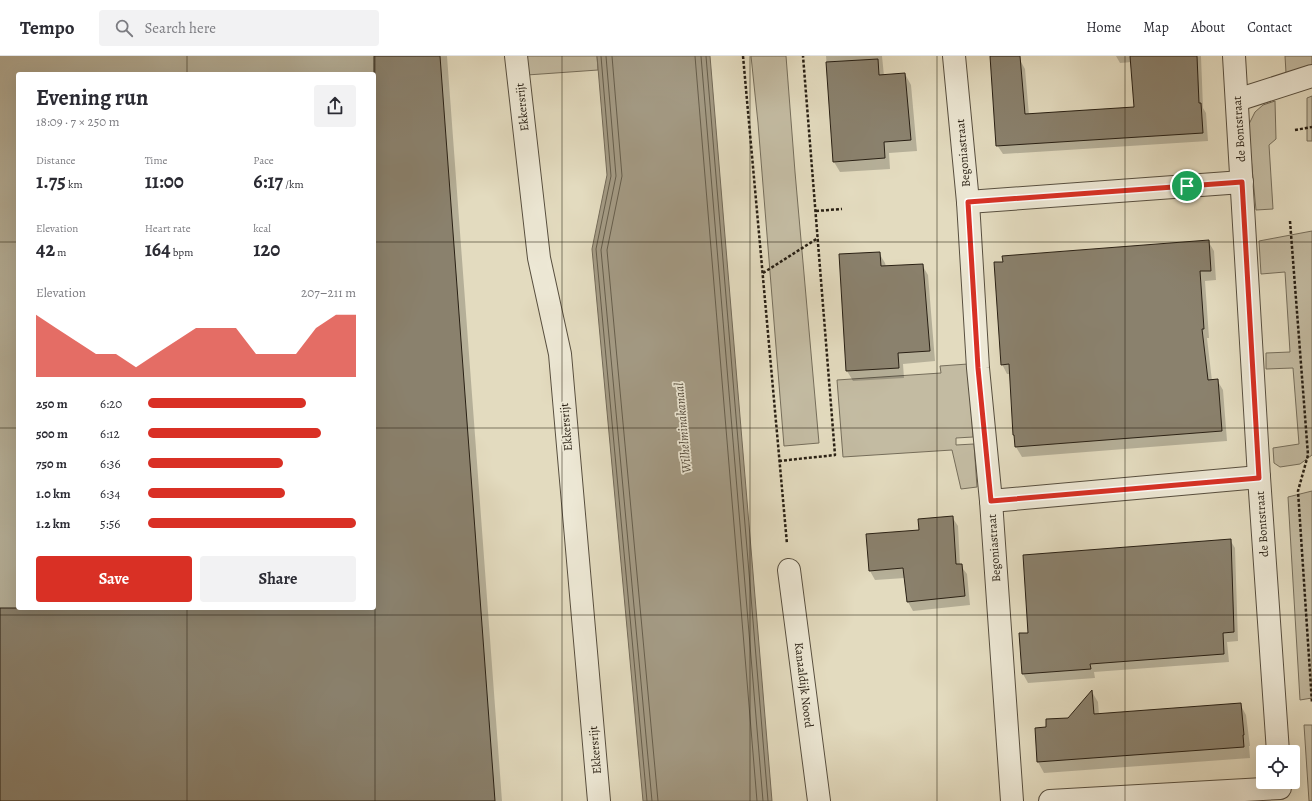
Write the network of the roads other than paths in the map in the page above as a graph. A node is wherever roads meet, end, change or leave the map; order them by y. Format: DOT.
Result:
graph roads {
  1 [pos="516,56"];
  2 [pos="954,56"];
  3 [pos="1234,56"];
  4 [pos="1312,76"];
  5 [pos="1237,100"];
  6 [pos="1242,182"];
  7 [pos="968,202"];
  8 [pos="1259,478"];
  9 [pos="991,501"];
  10 [pos="790,570"];
  11 [pos="1278,745"];
  12 [pos="1280,790"];
  13 [pos="599,801"];
  14 [pos="819,801"];
  15 [pos="1012,801"];
  16 [pos="1050,801"];
  1 -- 13 [label="street, Ekkersrijt"];
  2 -- 7 [label="street, Begoniastraat"];
  3 -- 5 [label="street, de Bontstraat"];
  4 -- 5 [label="street"];
  5 -- 6 [label="street, de Bontstraat"];
  6 -- 7 [label="street"];
  6 -- 8 [label="street, de Bontstraat"];
  7 -- 9 [label="street, Begoniastraat"];
  8 -- 9 [label="street"];
  8 -- 11 [label="street, de Bontstraat"];
  9 -- 15 [label="street, Begoniastraat"];
  10 -- 14 [label="street, Kanaaldijk Noord"];
  12 -- 16 [label="street"];
}
